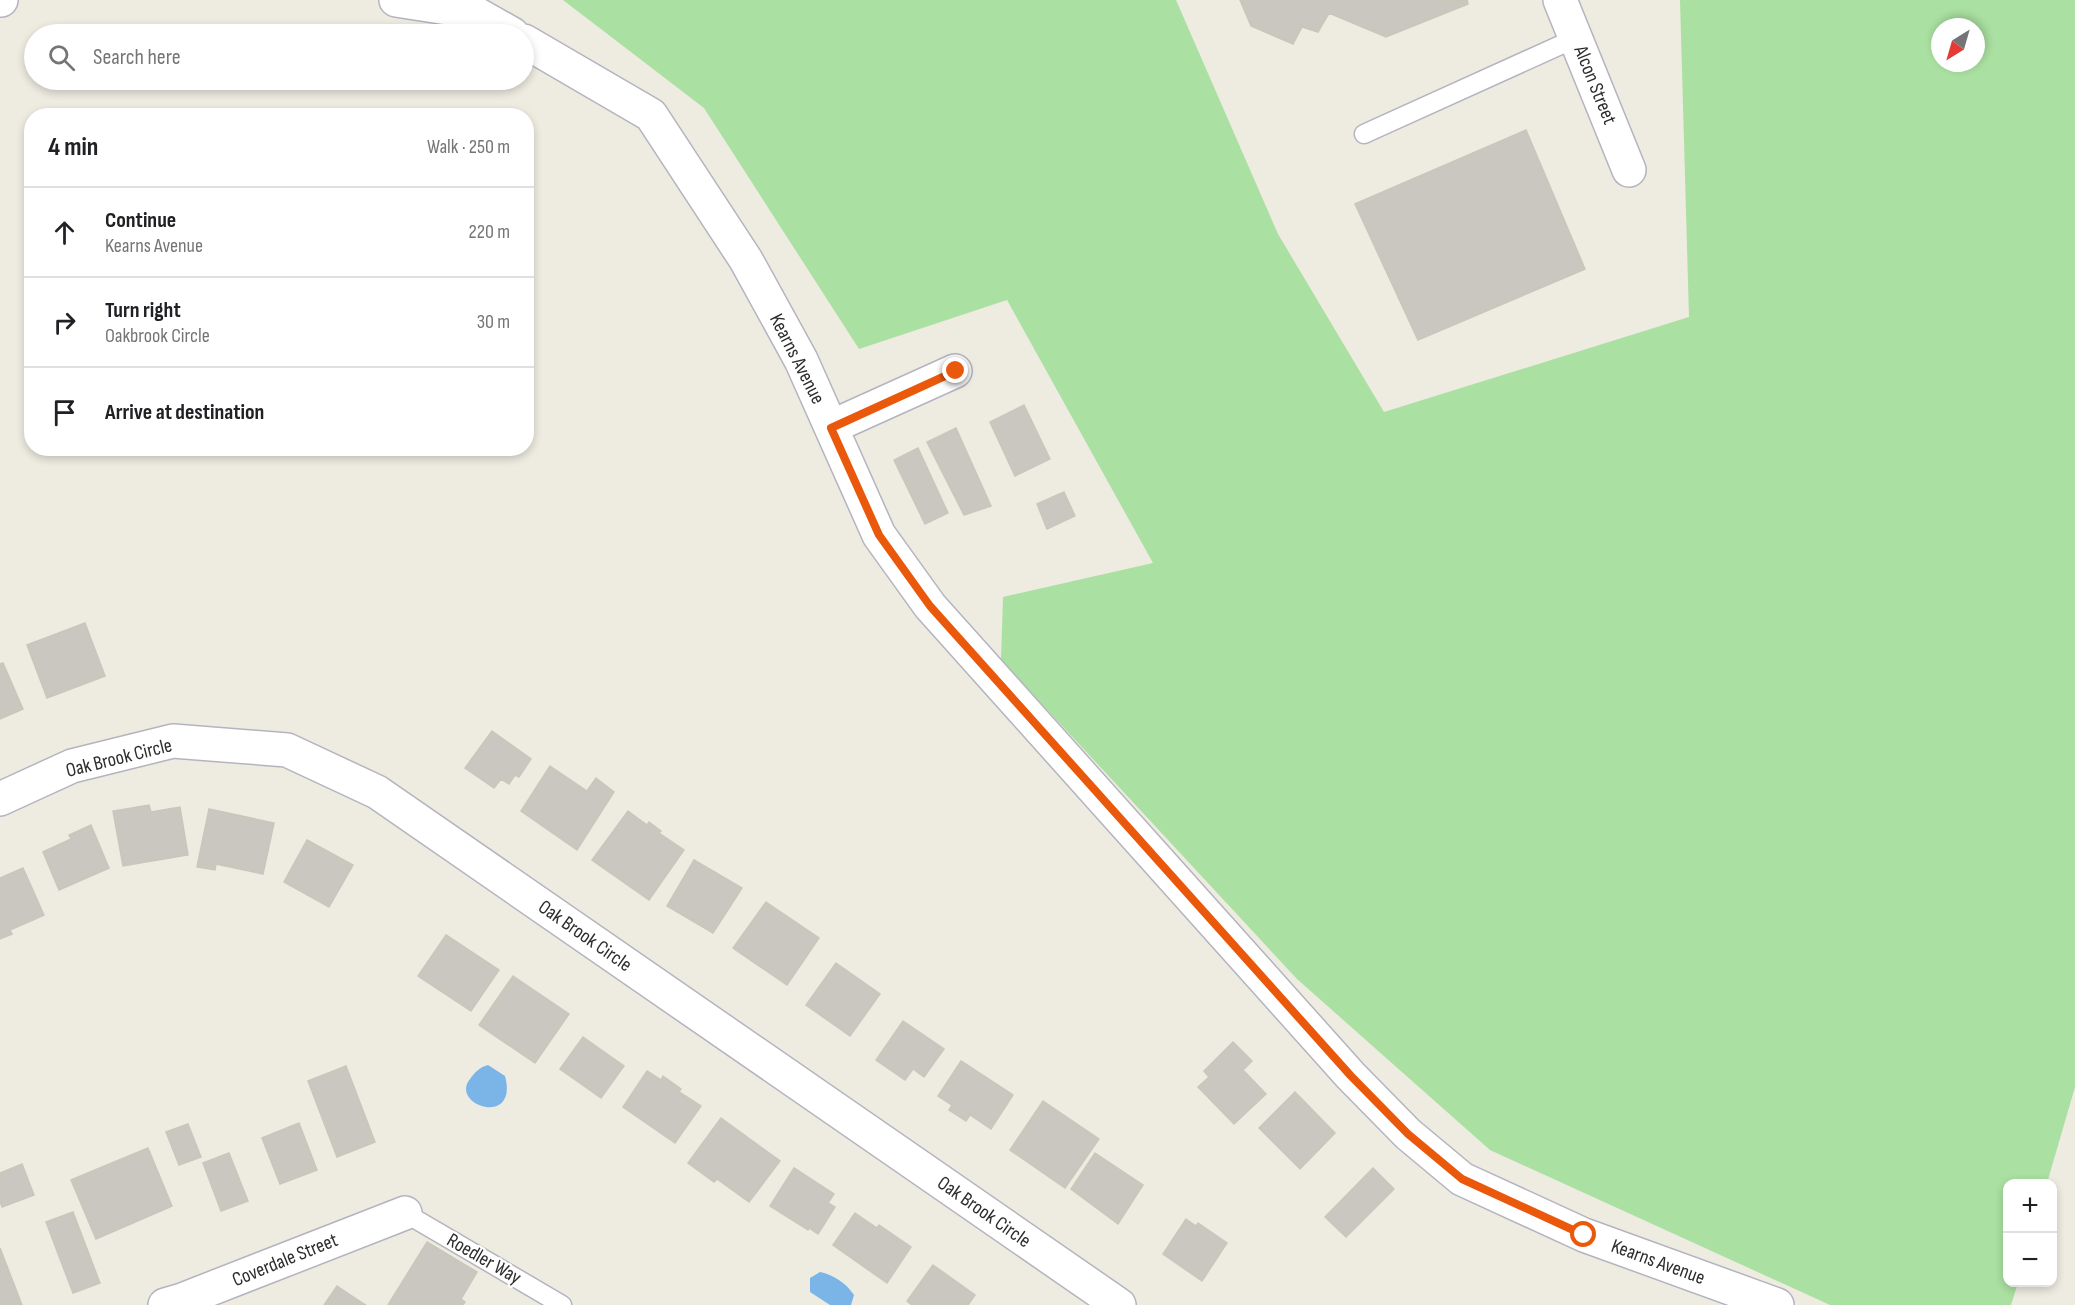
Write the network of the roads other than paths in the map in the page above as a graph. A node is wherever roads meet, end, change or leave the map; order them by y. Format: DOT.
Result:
graph roads {
  1 [pos="396,0"];
  2 [pos="1560,0"];
  3 [pos="494,24"];
  4 [pos="1576,38"];
  5 [pos="534,47"];
  6 [pos="1364,134"];
  7 [pos="1629,170"];
  8 [pos="956,371"];
  9 [pos="831,428"];
  10 [pos="0,799"];
  11 [pos="405,1213"];
  12 [pos="179,1303"];
  13 [pos="562,1305"];
  14 [pos="1119,1305"];
  15 [pos="1777,1305"];
  1 -- 3 [label="street"];
  2 -- 4 [label="street, Alcon Street"];
  4 -- 6 [label="lane"];
  4 -- 7 [label="street, Alcon Street"];
  5 -- 9 [label="street, Kearns Avenue"];
  8 -- 9 [label="street"];
  9 -- 15 [label="street, Kearns Avenue"];
  10 -- 14 [label="street, Oak Brook Circle"];
  11 -- 12 [label="street, Coverdale Street"];
  11 -- 13 [label="lane, Roedler Way"];
}
